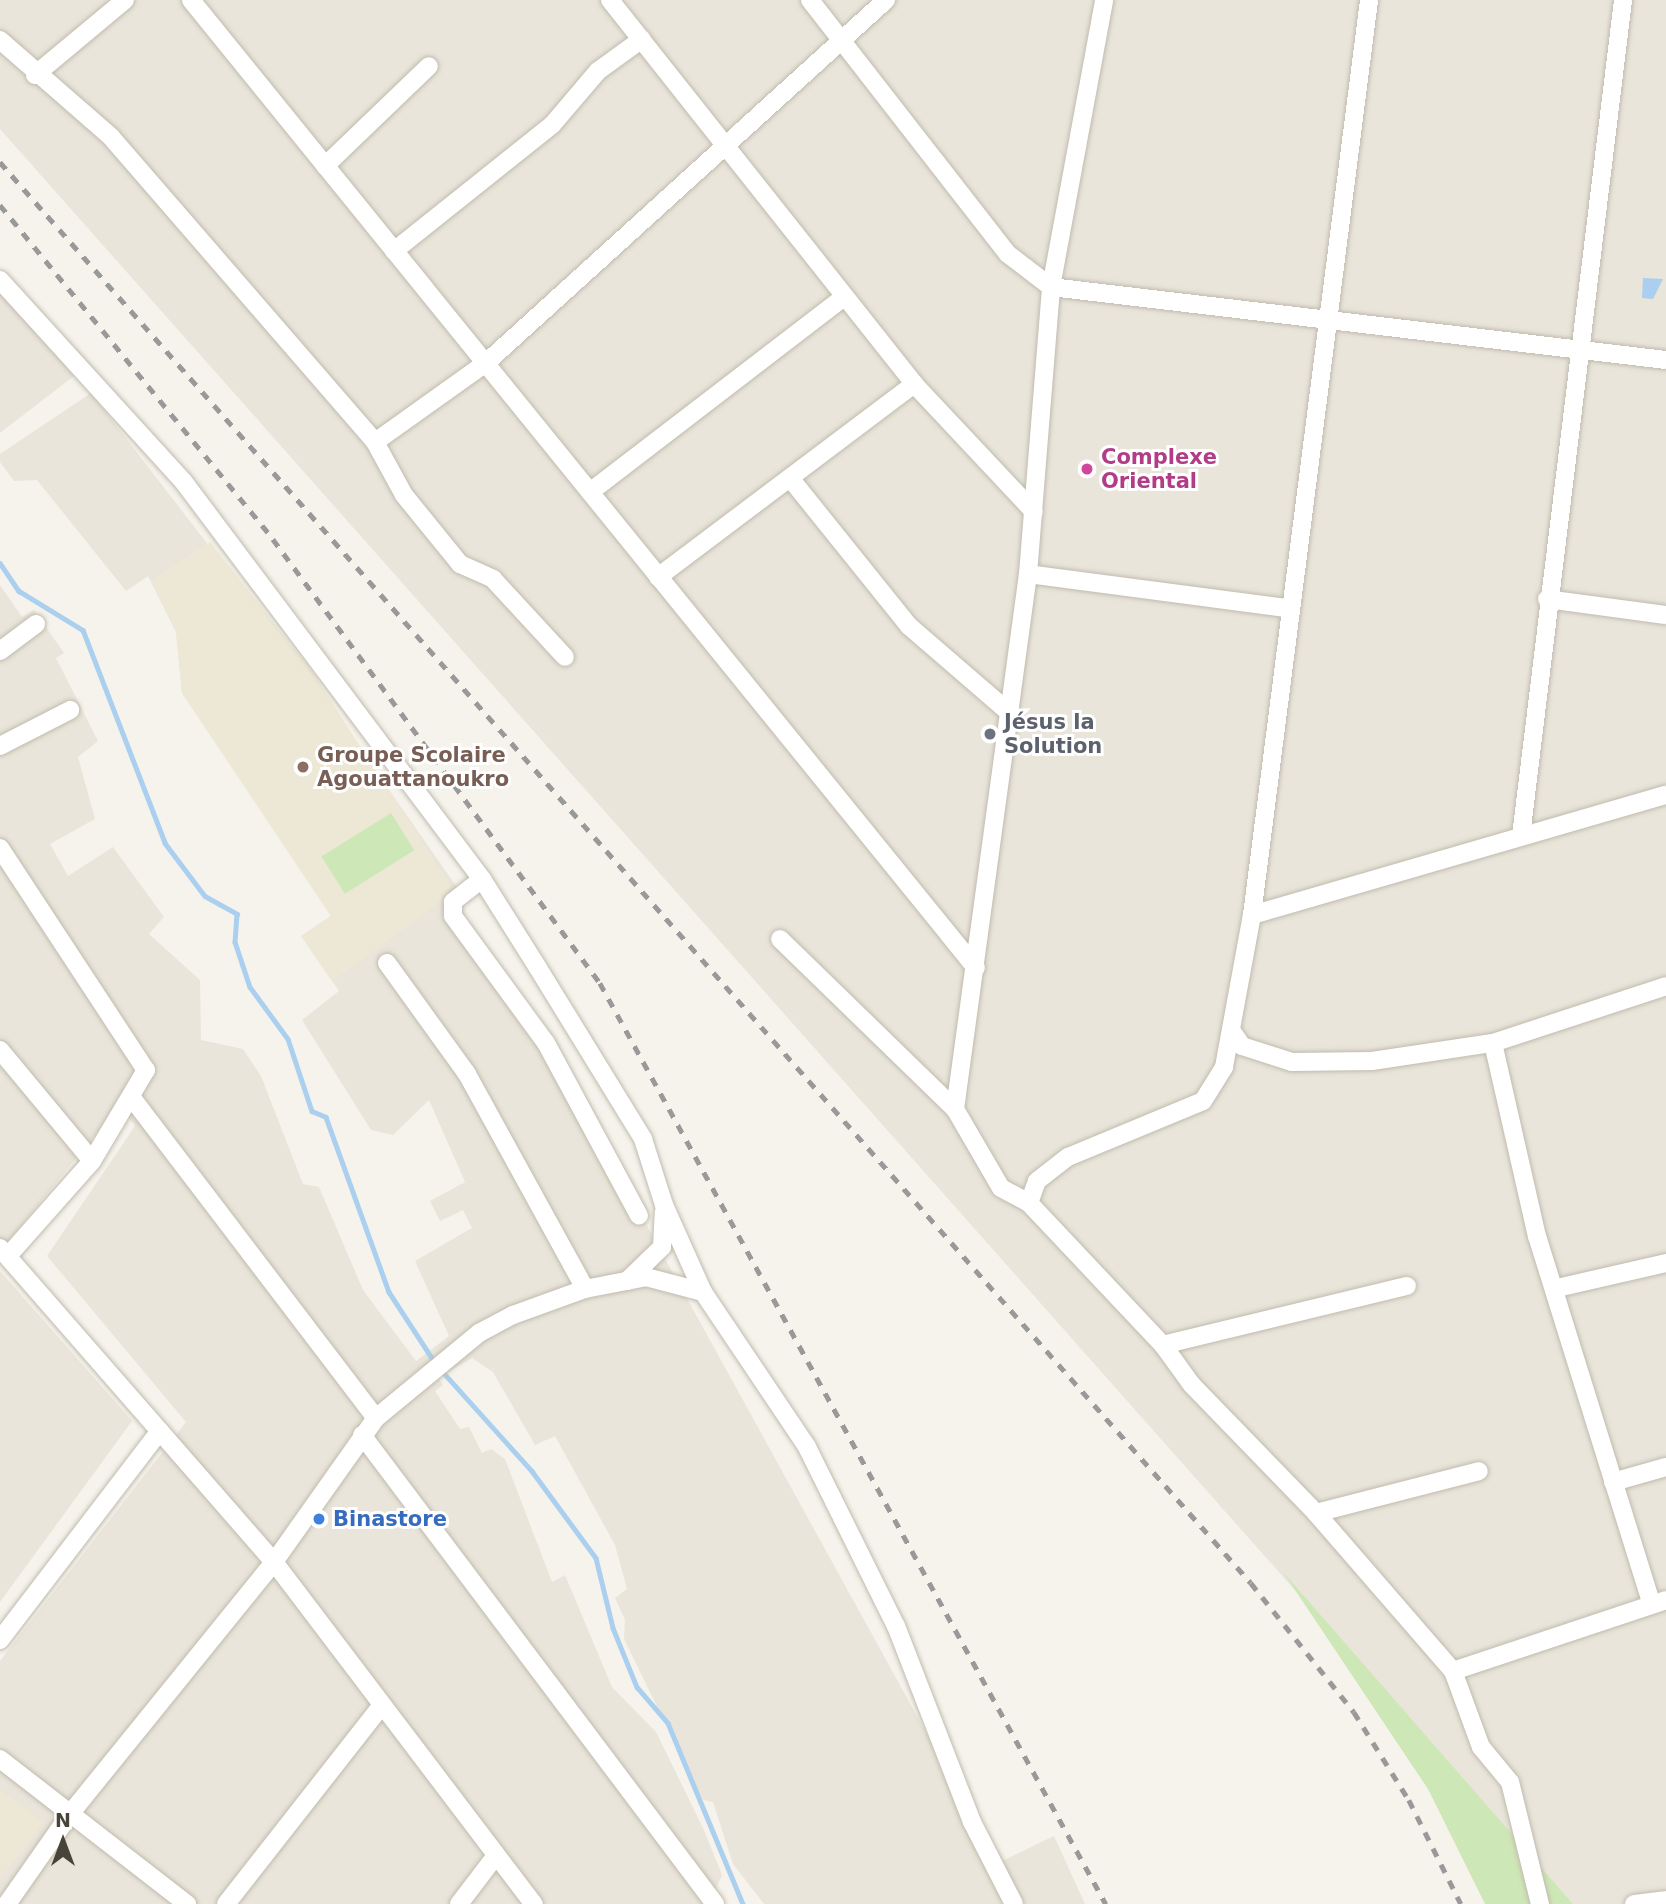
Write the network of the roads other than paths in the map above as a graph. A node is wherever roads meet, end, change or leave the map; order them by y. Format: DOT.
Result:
graph roads {
  1 [pos="125,0"];
  2 [pos="191,0"];
  3 [pos="610,0"];
  4 [pos="810,0"];
  5 [pos="886,0"];
  6 [pos="1104,0"];
  7 [pos="1369,0"];
  8 [pos="1623,0"];
  9 [pos="642,39"];
  10 [pos="0,40"];
  11 [pos="840,41"];
  12 [pos="429,66"];
  13 [pos="34,75"];
  14 [pos="726,142"];
  15 [pos="325,166"];
  16 [pos="394,251"];
  17 [pos="0,280"];
  18 [pos="1051,287"];
  19 [pos="844,297"];
  20 [pos="1325,319"];
  21 [pos="1577,347"];
  22 [pos="1666,360"];
  23 [pos="487,362"];
  24 [pos="914,384"];
  25 [pos="375,442"];
  26 [pos="790,478"];
  27 [pos="590,492"];
  28 [pos="1034,512"];
  29 [pos="1028,574"];
  30 [pos="658,577"];
  31 [pos="1547,599"];
  32 [pos="1287,608"];
  33 [pos="1666,615"];
  34 [pos="36,624"];
  35 [pos="0,651"];
  36 [pos="565,657"];
  37 [pos="69,710"];
  38 [pos="1011,714"];
  39 [pos="0,746"];
  40 [pos="1666,796"];
  41 [pos="1521,836"];
  42 [pos="0,848"];
  43 [pos="482,879"];
  44 [pos="1252,915"];
  45 [pos="780,939"];
  46 [pos="387,963"];
  47 [pos="976,968"];
  48 [pos="1666,986"];
  49 [pos="1233,1033"];
  50 [pos="1493,1043"];
  51 [pos="0,1050"];
  52 [pos="132,1098"];
  53 [pos="955,1109"];
  54 [pos="92,1161"];
  55 [pos="1029,1203"];
  56 [pos="664,1205"];
  57 [pos="639,1216"];
  58 [pos="4,1252"];
  59 [pos="1666,1263"];
  60 [pos="627,1281"];
  61 [pos="1407,1286"];
  62 [pos="1557,1288"];
  63 [pos="585,1289"];
  64 [pos="703,1292"];
  65 [pos="1163,1345"];
  66 [pos="376,1418"];
  67 [pos="160,1431"];
  68 [pos="362,1435"];
  69 [pos="1666,1467"];
  70 [pos="1479,1471"];
  71 [pos="1613,1482"];
  72 [pos="1316,1513"];
  73 [pos="274,1562"];
  74 [pos="1658,1602"];
  75 [pos="0,1640"];
  76 [pos="1453,1671"];
  77 [pos="381,1706"];
  78 [pos="0,1759"];
  79 [pos="70,1814"];
  80 [pos="494,1858"];
  81 [pos="1666,1900"];
  82 [pos="6,1904"];
  83 [pos="187,1904"];
  84 [pos="226,1904"];
  85 [pos="459,1904"];
  86 [pos="534,1904"];
  87 [pos="715,1904"];
  88 [pos="1014,1904"];
  89 [pos="1540,1904"];
  90 [pos="1634,1904"];
  1 -- 13 [label="street"];
  2 -- 15 [label="street"];
  3 -- 9 [label="street"];
  4 -- 11 [label="street"];
  5 -- 11 [label="street"];
  6 -- 18 [label="street"];
  7 -- 20 [label="street"];
  8 -- 21 [label="street"];
  9 -- 14 [label="street"];
  9 -- 16 [label="street"];
  10 -- 13 [label="street"];
  11 -- 14 [label="street"];
  11 -- 18 [label="street"];
  12 -- 15 [label="street"];
  13 -- 25 [label="street"];
  14 -- 19 [label="street"];
  14 -- 23 [label="street"];
  15 -- 16 [label="street"];
  16 -- 23 [label="street"];
  17 -- 43 [label="street"];
  18 -- 20 [label="street"];
  18 -- 28 [label="street"];
  19 -- 24 [label="street"];
  19 -- 27 [label="street"];
  20 -- 21 [label="street"];
  20 -- 32 [label="street"];
  21 -- 22 [label="street"];
  21 -- 31 [label="street"];
  23 -- 25 [label="street"];
  23 -- 27 [label="street"];
  24 -- 26 [label="street"];
  24 -- 28 [label="street"];
  25 -- 36 [label="street"];
  26 -- 30 [label="street"];
  26 -- 38 [label="street"];
  27 -- 30 [label="street"];
  28 -- 29 [label="street"];
  29 -- 32 [label="street"];
  29 -- 38 [label="street"];
  30 -- 47 [label="street"];
  31 -- 33 [label="street"];
  31 -- 41 [label="street"];
  32 -- 44 [label="street"];
  34 -- 35 [label="street"];
  37 -- 39 [label="street"];
  38 -- 47 [label="street"];
  40 -- 41 [label="street"];
  41 -- 44 [label="street"];
  42 -- 52 [label="street"];
  43 -- 56 [label="street"];
  43 -- 57 [label="street"];
  44 -- 49 [label="street"];
  45 -- 53 [label="street"];
  46 -- 63 [label="street"];
  47 -- 53 [label="street"];
  48 -- 50 [label="street"];
  49 -- 50 [label="street"];
  49 -- 55 [label="street"];
  50 -- 62 [label="street"];
  51 -- 54 [label="street"];
  52 -- 54 [label="street"];
  52 -- 66 [label="street"];
  53 -- 55 [label="street"];
  54 -- 58 [label="street"];
  55 -- 65 [label="street"];
  56 -- 60 [label="street"];
  56 -- 64 [label="street"];
  58 -- 67 [label="street"];
  59 -- 62 [label="street"];
  60 -- 63 [label="street"];
  60 -- 64 [label="street"];
  61 -- 65 [label="street"];
  62 -- 71 [label="street"];
  63 -- 66 [label="street"];
  64 -- 88 [label="street"];
  65 -- 72 [label="street"];
  66 -- 68 [label="street"];
  67 -- 73 [label="street"];
  67 -- 75 [label="street"];
  68 -- 73 [label="street"];
  68 -- 87 [label="street"];
  69 -- 71 [label="street"];
  70 -- 72 [label="street"];
  71 -- 74 [label="street"];
  72 -- 76 [label="street"];
  73 -- 77 [label="street"];
  73 -- 79 [label="street"];
  74 -- 76 [label="street"];
  76 -- 89 [label="street"];
  77 -- 80 [label="street"];
  77 -- 84 [label="street"];
  78 -- 79 [label="street"];
  79 -- 82 [label="street"];
  79 -- 83 [label="street"];
  80 -- 85 [label="street"];
  80 -- 86 [label="street"];
  81 -- 90 [label="street"];
}
